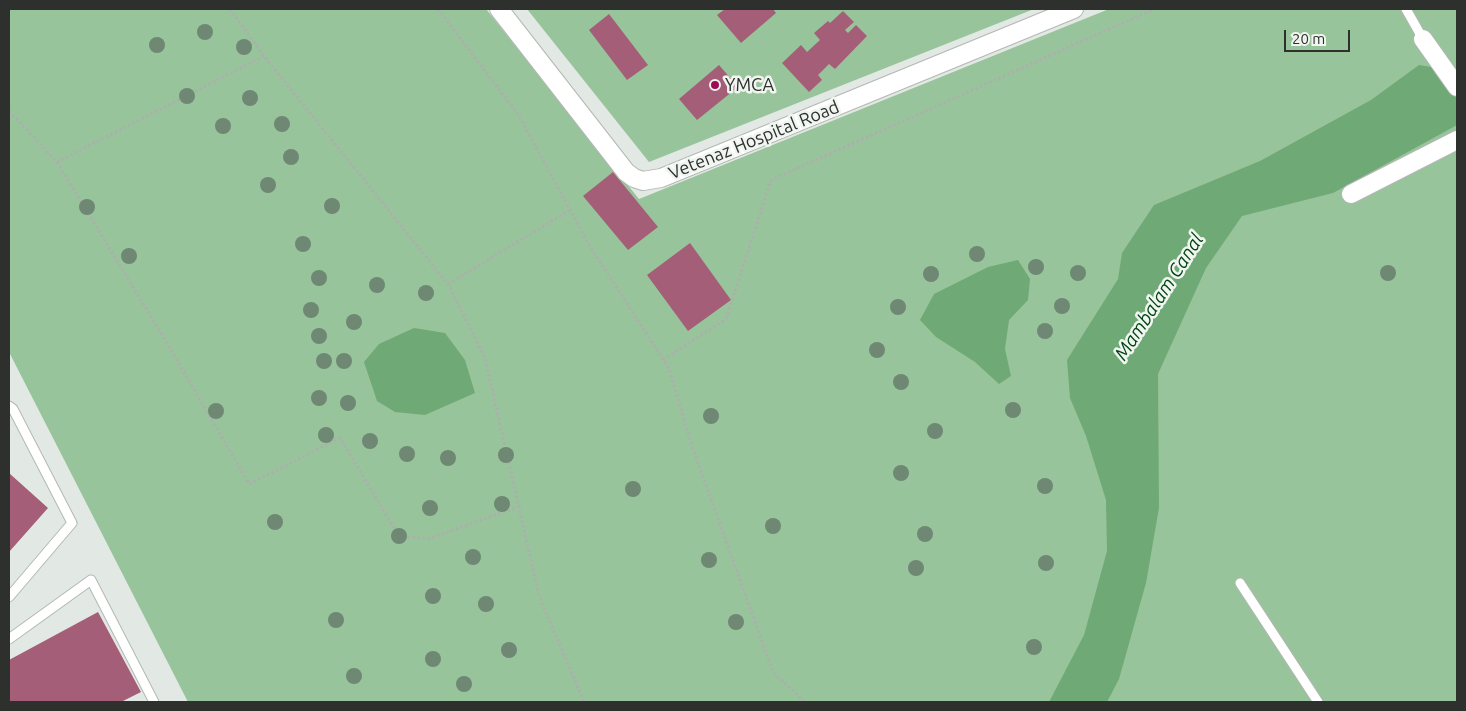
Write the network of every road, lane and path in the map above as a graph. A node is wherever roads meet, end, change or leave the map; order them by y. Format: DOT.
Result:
graph roads {
  1 [pos="230,9"];
  2 [pos="438,9"];
  3 [pos="500,9"];
  4 [pos="1074,9"];
  5 [pos="1154,9"];
  6 [pos="1406,9"];
  7 [pos="1423,39"];
  8 [pos="264,56"];
  9 [pos="1457,87"];
  10 [pos="9,111"];
  11 [pos="1457,140"];
  12 [pos="57,162"];
  13 [pos="1351,194"];
  14 [pos="570,210"];
  15 [pos="448,284"];
  16 [pos="662,360"];
  17 [pos="9,406"];
  18 [pos="518,507"];
  19 [pos="1240,583"];
  20 [pos="9,597"];
  21 [pos="9,639"];
  22 [pos="154,702"];
  23 [pos="584,702"];
  24 [pos="805,702"];
  25 [pos="1318,702"];
  1 -- 8 [label="path"];
  2 -- 14 [label="path"];
  3 -- 4 [label="street, Vetenaz Hospital Road"];
  5 -- 16 [label="path"];
  6 -- 7 [label="lane"];
  7 -- 9 [label="street"];
  8 -- 12 [label="path"];
  8 -- 15 [label="path"];
  10 -- 12 [label="path"];
  11 -- 13 [label="street"];
  12 -- 18 [label="path"];
  14 -- 15 [label="path"];
  14 -- 16 [label="path"];
  15 -- 18 [label="path"];
  16 -- 24 [label="path"];
  17 -- 20 [label="lane"];
  18 -- 23 [label="path"];
  19 -- 25 [label="lane"];
  21 -- 22 [label="lane"];
}
